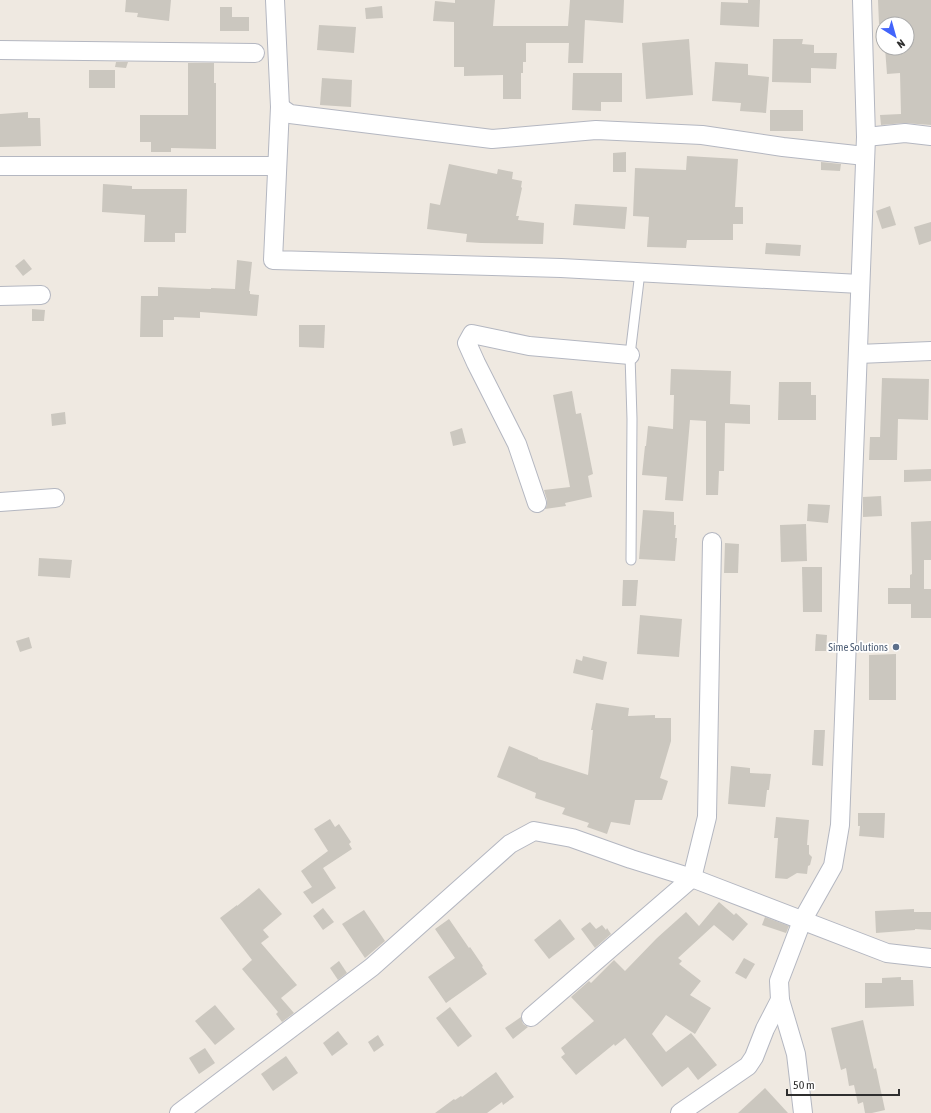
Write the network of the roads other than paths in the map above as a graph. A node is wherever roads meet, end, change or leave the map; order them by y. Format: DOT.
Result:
graph roads {
  1 [pos="275,0"];
  2 [pos="862,0"];
  3 [pos="0,50"];
  4 [pos="255,53"];
  5 [pos="280,107"];
  6 [pos="931,136"];
  7 [pos="866,137"];
  8 [pos="865,156"];
  9 [pos="0,166"];
  10 [pos="277,166"];
  11 [pos="640,272"];
  12 [pos="860,284"];
  13 [pos="41,295"];
  14 [pos="0,296"];
  15 [pos="931,351"];
  16 [pos="858,354"];
  17 [pos="630,356"];
  18 [pos="55,498"];
  19 [pos="0,502"];
  20 [pos="537,503"];
  21 [pos="712,542"];
  22 [pos="631,560"];
  23 [pos="692,878"];
  24 [pos="802,921"];
  25 [pos="931,958"];
  26 [pos="780,1000"];
  27 [pos="531,1017"];
  28 [pos="179,1113"];
  29 [pos="680,1113"];
  30 [pos="803,1113"];
  1 -- 5 [label="street"];
  2 -- 7 [label="street"];
  3 -- 4 [label="street"];
  5 -- 8 [label="street"];
  5 -- 10 [label="street"];
  6 -- 7 [label="street"];
  7 -- 8 [label="street"];
  8 -- 12 [label="street"];
  9 -- 10 [label="street"];
  10 -- 11 [label="street"];
  11 -- 12 [label="street"];
  11 -- 17 [label="lane"];
  12 -- 16 [label="street"];
  13 -- 14 [label="street"];
  15 -- 16 [label="street"];
  16 -- 24 [label="street"];
  17 -- 20 [label="street"];
  17 -- 22 [label="lane"];
  18 -- 19 [label="street"];
  21 -- 23 [label="street"];
  23 -- 24 [label="street"];
  23 -- 27 [label="street"];
  23 -- 28 [label="street"];
  24 -- 25 [label="street"];
  24 -- 26 [label="street"];
  26 -- 29 [label="street"];
  26 -- 30 [label="street"];
}
